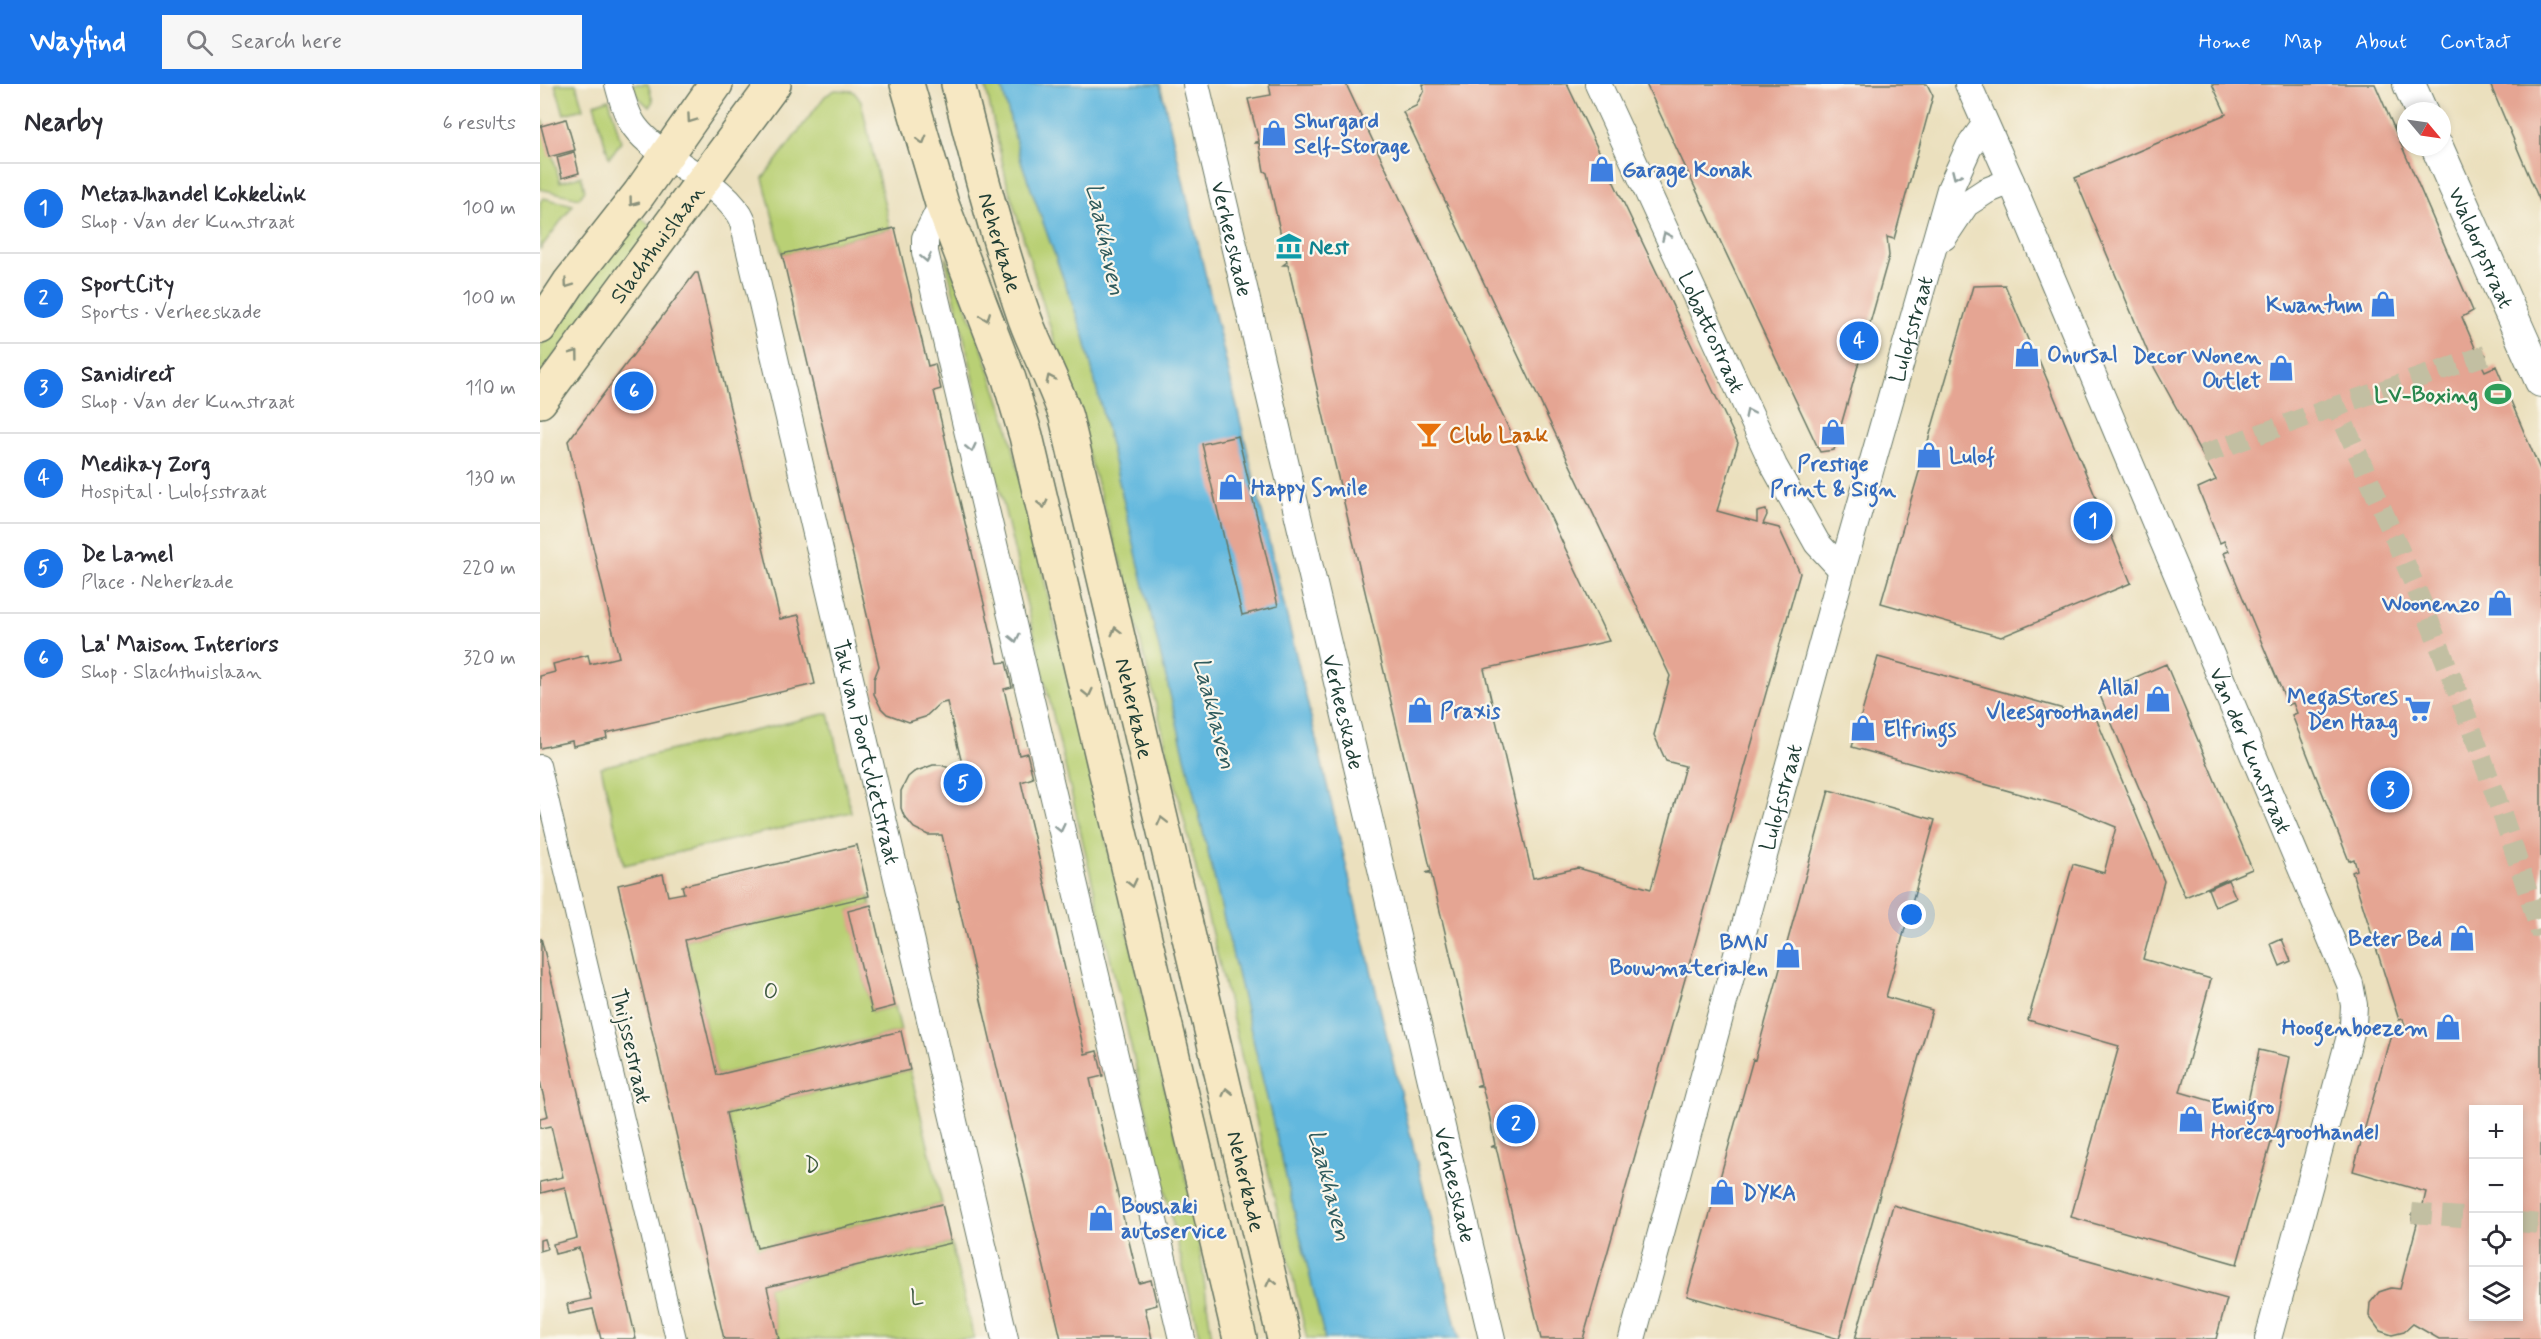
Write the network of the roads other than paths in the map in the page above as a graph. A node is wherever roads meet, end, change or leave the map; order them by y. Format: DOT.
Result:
graph roads {
  1 [pos="618,84"];
  2 [pos="716,84"];
  3 [pos="774,84"];
  4 [pos="907,84"];
  5 [pos="958,84"];
  6 [pos="1196,84"];
  7 [pos="1598,84"];
  8 [pos="1968,84"];
  9 [pos="2409,84"];
  10 [pos="2417,102"];
  11 [pos="1985,125"];
  12 [pos="667,154"];
  13 [pos="2441,156"];
  14 [pos="2011,181"];
  15 [pos="703,182"];
  16 [pos="942,204"];
  17 [pos="1933,254"];
  18 [pos="540,327"];
  19 [pos="2541,381"];
  20 [pos="540,401"];
  21 [pos="1842,570"];
  22 [pos="540,765"];
  23 [pos="676,1339"];
  24 [pos="1005,1339"];
  25 [pos="1182,1339"];
  26 [pos="1240,1339"];
  27 [pos="1284,1339"];
  28 [pos="1492,1339"];
  29 [pos="1632,1339"];
  30 [pos="2268,1339"];
  1 -- 12 [label="street, Tak van Poortvlietstraat"];
  2 -- 12 [label="main road, Slachthuislaan, one-way"];
  3 -- 15 [label="main road, Slachthuislaan"];
  4 -- 16 [label="main road, Neherkade, one-way"];
  27 -- 5 [label="main road, Neherkade, one-way"];
  6 -- 28 [label="street, Verheeskade"];
  21 -- 7 [label="street, Lobattostraat, one-way"];
  8 -- 11 [label="street, Van der Kunstraat"];
  9 -- 10 [label="street"];
  11 -- 14 [label="street, Van der Kunstraat"];
  11 -- 17 [label="street, Lulofsstraat, one-way"];
  12 -- 15 [label="street, Tak van Poortvlietstraat"];
  12 -- 18 [label="main road, Slachthuislaan, one-way"];
  13 -- 19 [label="street, Waldorpstraat"];
  14 -- 17 [label="street, Lulofsstraat"];
  14 -- 30 [label="street, Van der Kunstraat"];
  20 -- 15 [label="main road, Slachthuislaan, one-way"];
  15 -- 24 [label="street, Tak van Poortvlietstraat"];
  16 -- 25 [label="street, Neherkade, one-way"];
  16 -- 26 [label="main road, Neherkade, one-way"];
  17 -- 21 [label="street, Lulofsstraat"];
  21 -- 29 [label="street, Lulofsstraat"];
  22 -- 23 [label="street, Thijssestraat"];
}
